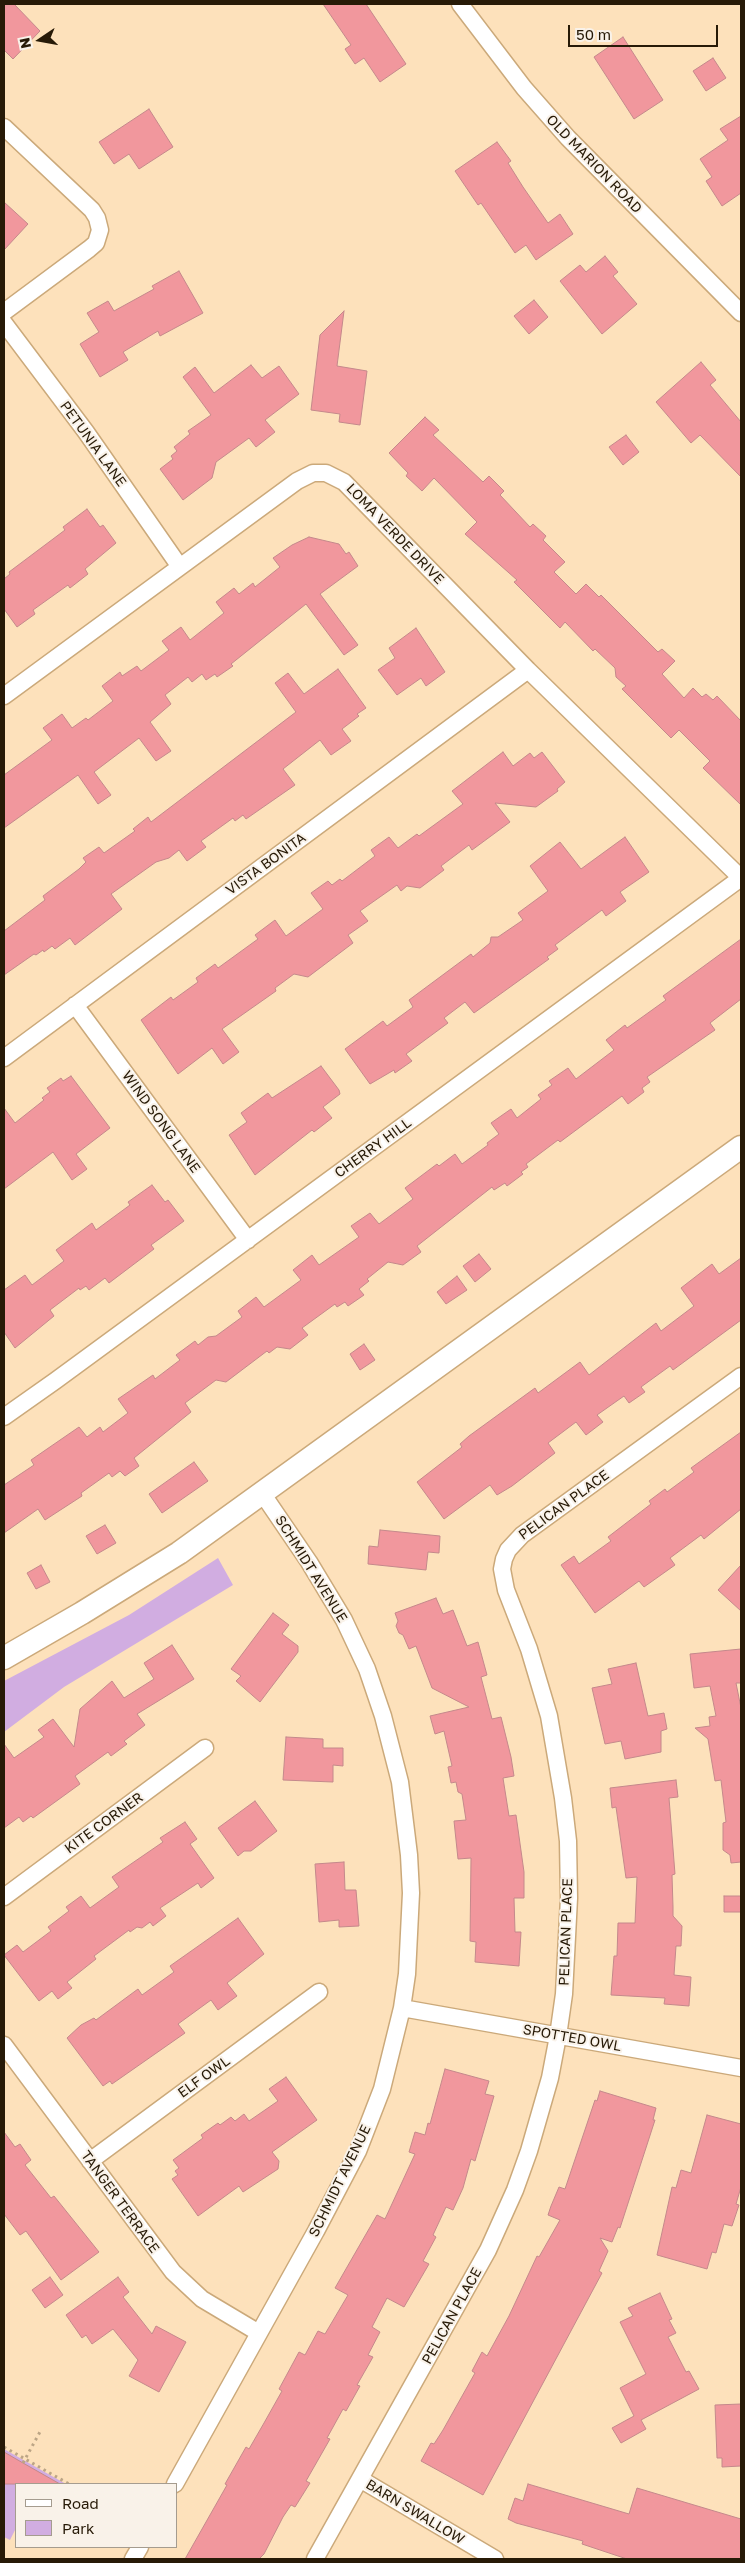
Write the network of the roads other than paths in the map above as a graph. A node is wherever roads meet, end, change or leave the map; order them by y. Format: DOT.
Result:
graph roads {
  1 [pos="460,4"];
  2 [pos="4,127"];
  3 [pos="4,312"];
  4 [pos="741,313"];
  5 [pos="4,323"];
  6 [pos="180,567"];
  7 [pos="528,670"];
  8 [pos="4,696"];
  9 [pos="741,878"];
  10 [pos="75,1005"];
  11 [pos="4,1058"];
  12 [pos="741,1147"];
  13 [pos="248,1240"];
  14 [pos="741,1376"];
  15 [pos="4,1416"];
  16 [pos="262,1493"];
  17 [pos="4,1658"];
  18 [pos="205,1748"];
  19 [pos="4,1897"];
  20 [pos="319,1992"];
  21 [pos="402,2008"];
  22 [pos="558,2036"];
  23 [pos="4,2045"];
  24 [pos="741,2068"];
  25 [pos="90,2161"];
  26 [pos="259,2333"];
  27 [pos="360,2480"];
  28 [pos="176,2483"];
  29 [pos="139,2548"];
  30 [pos="133,2559"];
  31 [pos="315,2559"];
  32 [pos="495,2559"];
  1 -- 4 [label="street, OLD MARION ROAD"];
  2 -- 3 [label="street"];
  5 -- 6 [label="street, PETUNIA LANE"];
  6 -- 7 [label="street, LOMA VERDE DRIVE"];
  6 -- 8 [label="street, LOMA VERDE DRIVE"];
  7 -- 9 [label="street, LOMA VERDE DRIVE"];
  7 -- 10 [label="street, VISTA BONITA"];
  9 -- 13 [label="street, CHERRY HILL"];
  10 -- 11 [label="street, VISTA BONITA"];
  10 -- 13 [label="street, WIND SONG LANE"];
  12 -- 16 [label="main road"];
  13 -- 15 [label="street, CHERRY HILL"];
  14 -- 22 [label="street, PELICAN PLACE"];
  16 -- 17 [label="main road"];
  16 -- 21 [label="street, SCHMIDT AVENUE"];
  18 -- 19 [label="street, KITE CORNER"];
  20 -- 25 [label="street, ELF OWL"];
  21 -- 22 [label="street, SPOTTED OWL"];
  21 -- 26 [label="street, SCHMIDT AVENUE"];
  22 -- 24 [label="street, SPOTTED OWL"];
  22 -- 27 [label="street, PELICAN PLACE"];
  23 -- 25 [label="street, TANGER TERRACE"];
  25 -- 26 [label="street, TANGER TERRACE"];
  26 -- 28 [label="street, SCHMIDT AVENUE"];
  27 -- 31 [label="street, PELICAN PLACE"];
  27 -- 32 [label="street, BARN SWALLOW"];
  29 -- 30 [label="street"];
}
